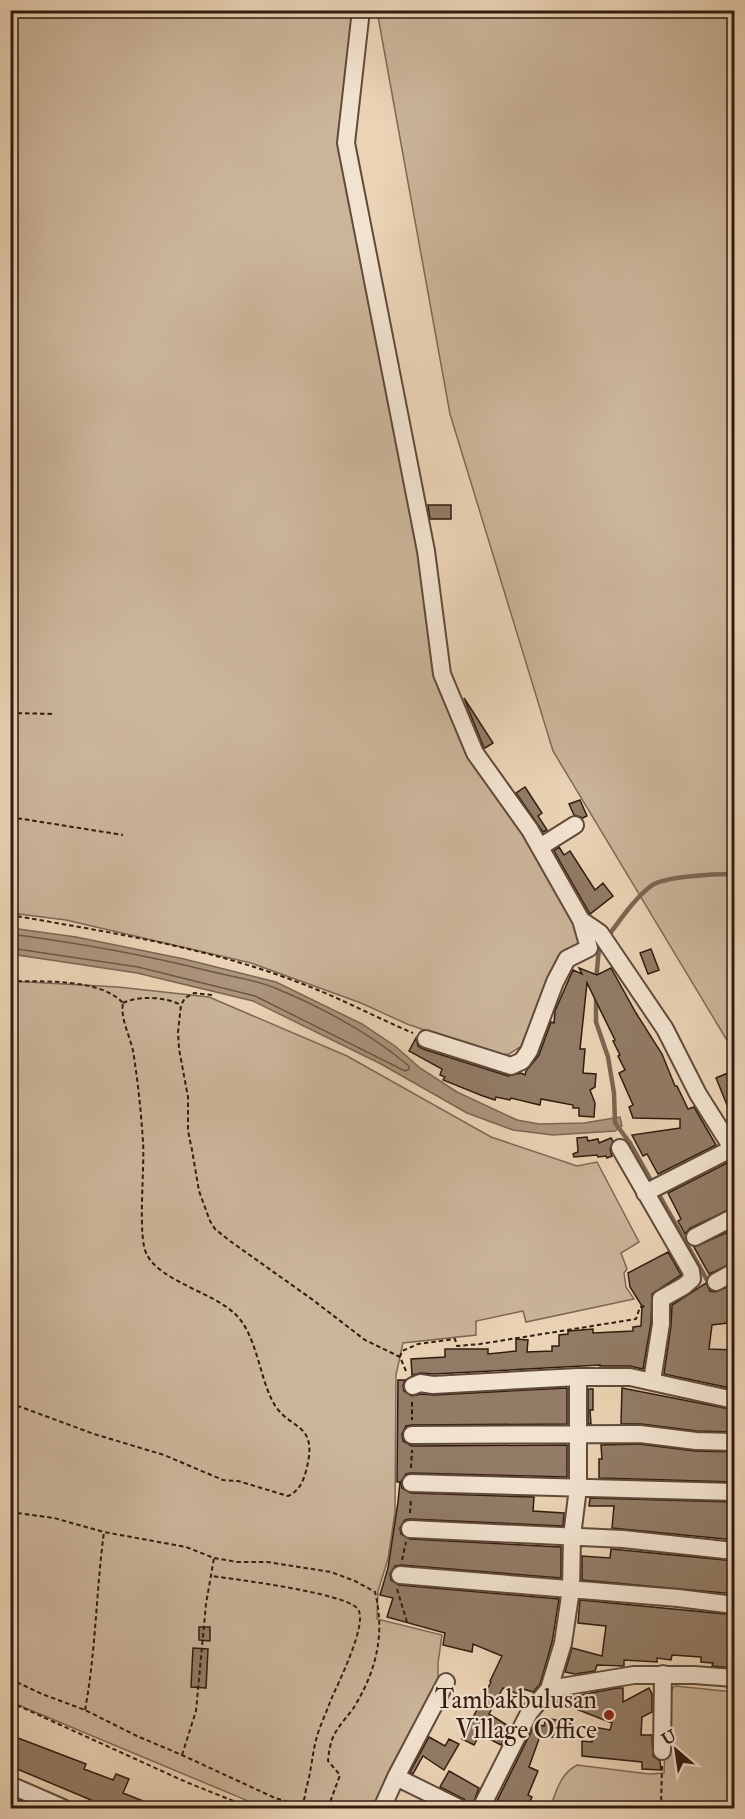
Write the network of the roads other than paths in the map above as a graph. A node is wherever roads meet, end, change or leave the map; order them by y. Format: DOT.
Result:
graph roads {
  1 [pos="361,10"];
  2 [pos="575,825"];
  3 [pos="540,847"];
  4 [pos="581,920"];
  5 [pos="426,1039"];
  6 [pos="620,1148"];
  7 [pos="734,1150"];
  8 [pos="654,1189"];
  9 [pos="735,1217"];
  10 [pos="695,1237"];
  11 [pos="735,1272"];
  12 [pos="716,1282"];
  13 [pos="578,1377"];
  14 [pos="652,1381"];
  15 [pos="413,1386"];
  16 [pos="735,1400"];
  17 [pos="578,1434"];
  18 [pos="412,1436"];
  19 [pos="735,1442"];
  20 [pos="411,1483"];
  21 [pos="578,1488"];
  22 [pos="735,1492"];
  23 [pos="410,1529"];
  24 [pos="572,1536"];
  25 [pos="735,1551"];
  26 [pos="400,1575"];
  27 [pos="571,1589"];
  28 [pos="735,1605"];
  29 [pos="663,1674"];
  30 [pos="735,1678"];
  31 [pos="446,1682"];
  32 [pos="549,1689"];
  33 [pos="662,1751"];
  34 [pos="396,1777"];
  35 [pos="10,1785"];
  36 [pos="63,1809"];
  37 [pos="382,1809"];
  38 [pos="459,1809"];
  39 [pos="481,1809"];
  1 -- 3 [label="street"];
  2 -- 3 [label="street"];
  3 -- 4 [label="street"];
  4 -- 5 [label="street"];
  4 -- 7 [label="street"];
  6 -- 8 [label="street"];
  7 -- 8 [label="street"];
  8 -- 14 [label="street"];
  9 -- 10 [label="street"];
  11 -- 12 [label="street"];
  13 -- 14 [label="street"];
  13 -- 15 [label="street"];
  13 -- 17 [label="street"];
  14 -- 16 [label="street"];
  17 -- 18 [label="street"];
  17 -- 19 [label="street"];
  17 -- 21 [label="street"];
  20 -- 21 [label="street"];
  21 -- 22 [label="street"];
  21 -- 24 [label="street"];
  23 -- 24 [label="street"];
  24 -- 25 [label="street"];
  24 -- 27 [label="street"];
  26 -- 27 [label="street"];
  27 -- 28 [label="street"];
  27 -- 32 [label="street"];
  29 -- 30 [label="street"];
  29 -- 32 [label="street"];
  29 -- 33 [label="street"];
  31 -- 34 [label="street"];
  32 -- 39 [label="street"];
  34 -- 37 [label="street"];
  34 -- 38 [label="street"];
  35 -- 36 [label="street"];
}
